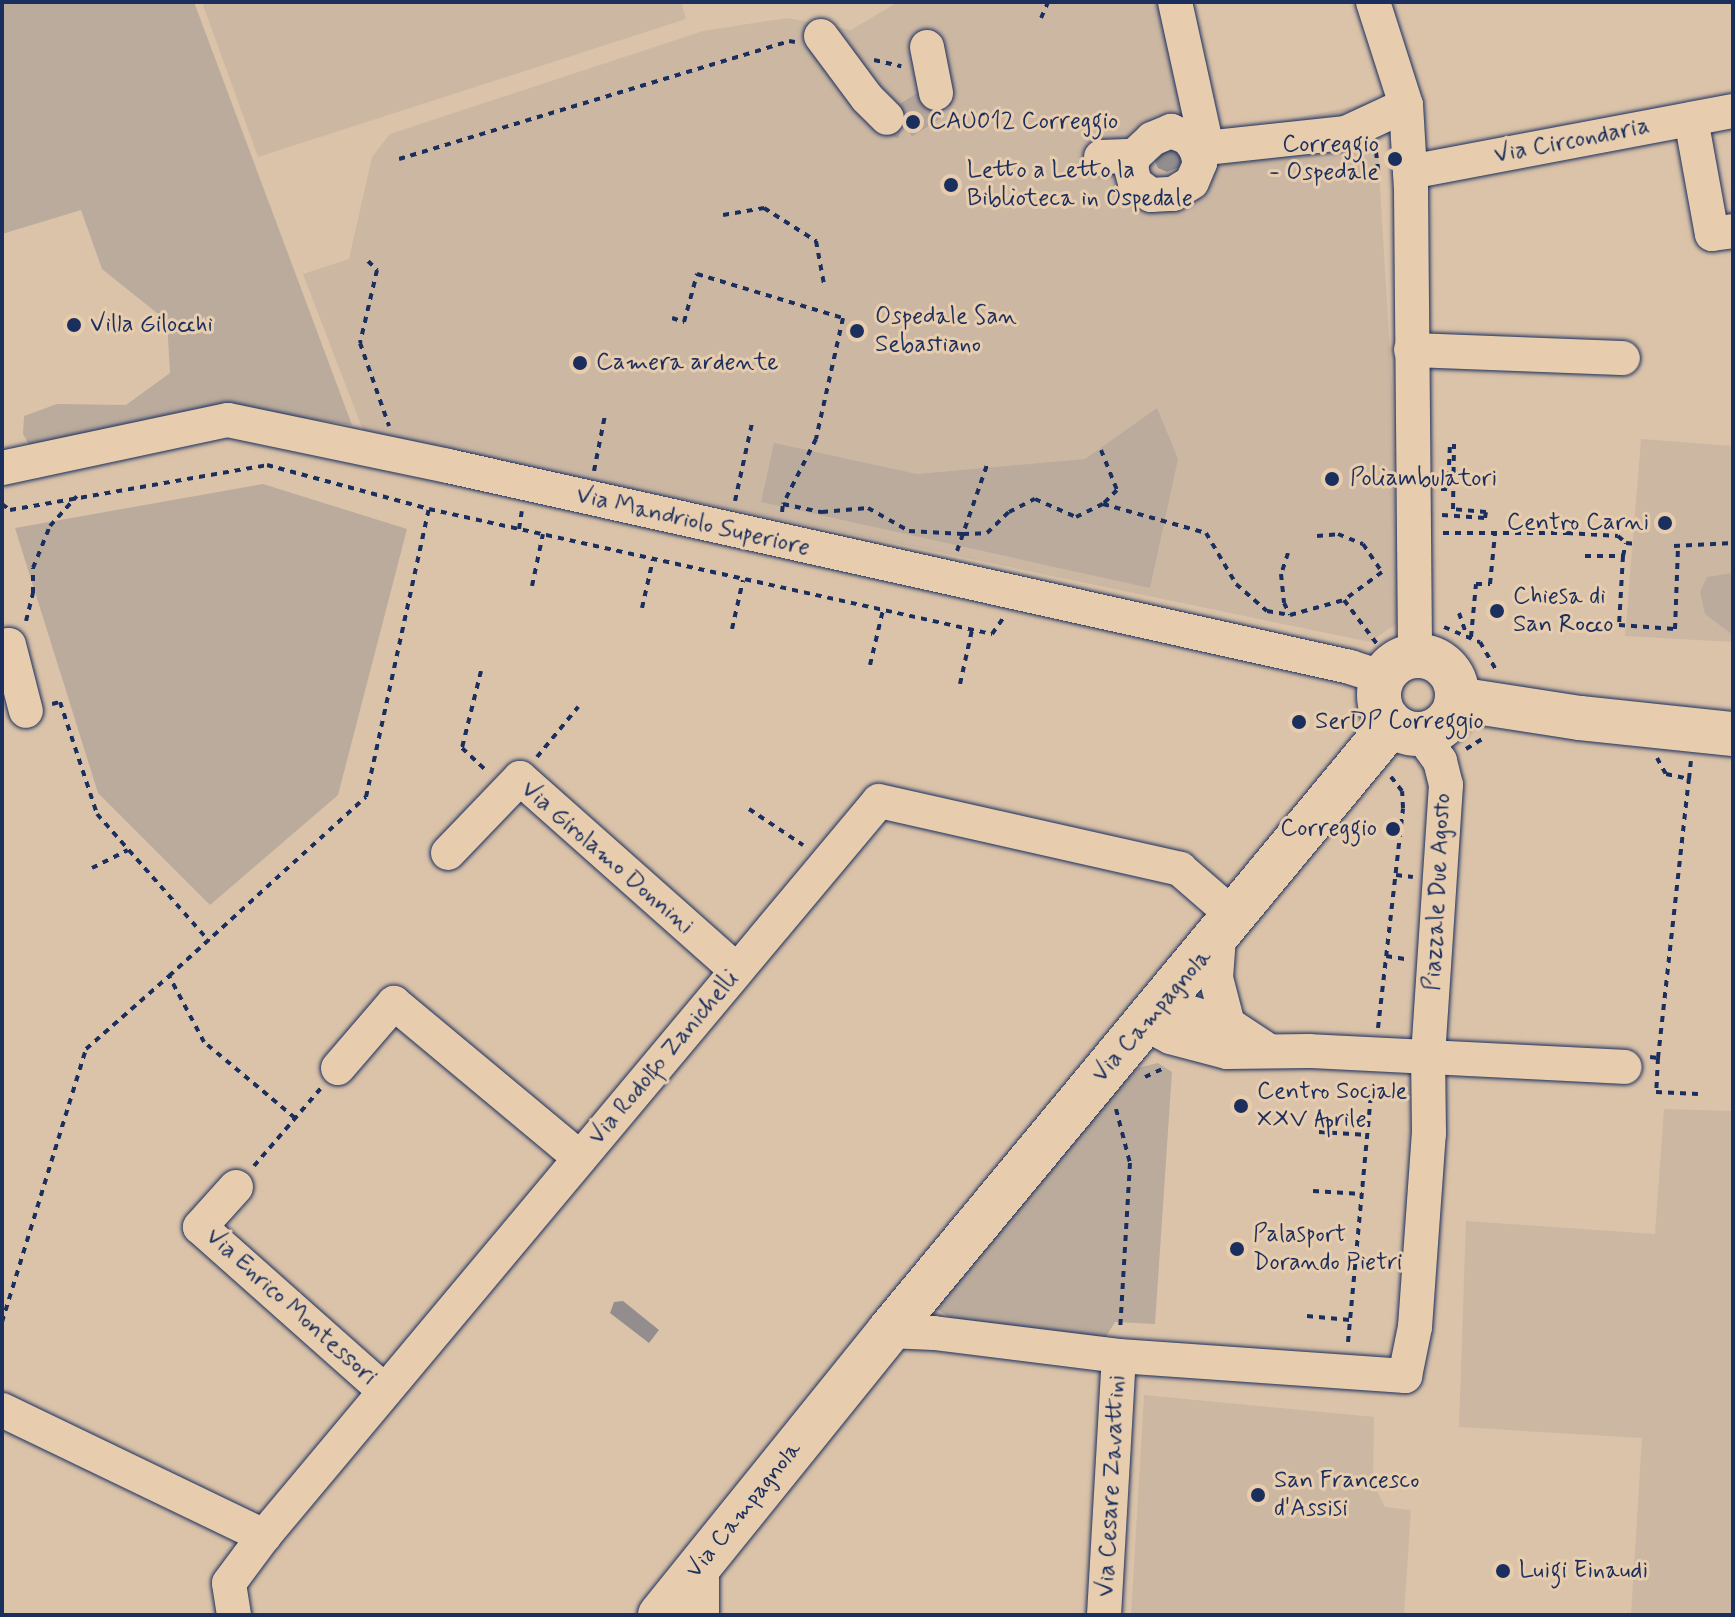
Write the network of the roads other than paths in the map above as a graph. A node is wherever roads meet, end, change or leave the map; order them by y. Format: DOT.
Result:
graph roads {
  1 [pos="1175,2"];
  2 [pos="1373,2"];
  3 [pos="826,43"];
  4 [pos="917,57"];
  5 [pos="936,93"];
  6 [pos="1406,105"];
  7 [pos="1733,111"];
  8 [pos="887,118"];
  9 [pos="1691,119"];
  10 [pos="1202,149"];
  11 [pos="1395,175"];
  12 [pos="1733,231"];
  13 [pos="1411,350"];
  14 [pos="1623,358"];
  15 [pos="2,468"];
  16 [pos="5,646"];
  17 [pos="1394,649"];
  18 [pos="1457,699"];
  19 [pos="26,711"];
  20 [pos="1733,734"];
  21 [pos="1394,736"];
  22 [pos="448,853"];
  23 [pos="1227,927"];
  24 [pos="737,971"];
  25 [pos="1153,1014"];
  26 [pos="1228,1024"];
  27 [pos="1269,1051"];
  28 [pos="1428,1056"];
  29 [pos="1625,1067"];
  30 [pos="338,1068"];
  31 [pos="580,1158"];
  32 [pos="236,1187"];
  33 [pos="911,1324"];
  34 [pos="1119,1356"];
  35 [pos="385,1391"];
  36 [pos="2,1410"];
  37 [pos="264,1536"];
  38 [pos="702,1563"];
  39 [pos="234,1615"];
  40 [pos="660,1615"];
  41 [pos="702,1615"];
  42 [pos="1104,1615"];
  1 -- 10 [label="street"];
  2 -- 6 [label="street"];
  3 -- 8 [label="street"];
  4 -- 5 [label="street"];
  6 -- 10 [label="street"];
  6 -- 11 [label="street"];
  7 -- 9 [label="street, Via Circondaria"];
  9 -- 11 [label="street, Via Circondaria"];
  9 -- 12 [label="street"];
  10 -- 10 [label="street"];
  11 -- 13 [label="street"];
  13 -- 14 [label="street"];
  13 -- 17 [label="street"];
  15 -- 17 [label="street, Via Mandriolo Superiore"];
  16 -- 19 [label="street"];
  17 -- 18 [label="main road"];
  17 -- 21 [label="main road"];
  18 -- 20 [label="main road"];
  18 -- 21 [label="main road"];
  21 -- 23 [label="main road, Via Campagnola"];
  21 -- 28 [label="street, Piazzale Due Agosto"];
  22 -- 24 [label="street, Via Girolamo Donnini"];
  23 -- 24 [label="street, Via Rodolfo Zanichelli"];
  23 -- 25 [label="main road, Via Campagnola"];
  23 -- 26 [label="street"];
  24 -- 31 [label="street, Via Rodolfo Zanichelli"];
  25 -- 26 [label="street"];
  25 -- 27 [label="street"];
  25 -- 33 [label="main road, Via Campagnola"];
  26 -- 27 [label="street"];
  27 -- 28 [label="street"];
  28 -- 29 [label="street"];
  28 -- 34 [label="street, Piazzale Due Agosto"];
  30 -- 31 [label="street"];
  31 -- 35 [label="street, Via Rodolfo Zanichelli"];
  32 -- 35 [label="street, Via Enrico Montessori"];
  33 -- 34 [label="street"];
  33 -- 38 [label="main road, Via Campagnola"];
  34 -- 42 [label="street, Via Cesare Zavattini"];
  35 -- 37 [label="street, Via Rodolfo Zanichelli"];
  36 -- 37 [label="street"];
  37 -- 39 [label="street, Via Rodolfo Zanichelli"];
  38 -- 40 [label="main road, Via Campagnola"];
  38 -- 41 [label="street"];
}
